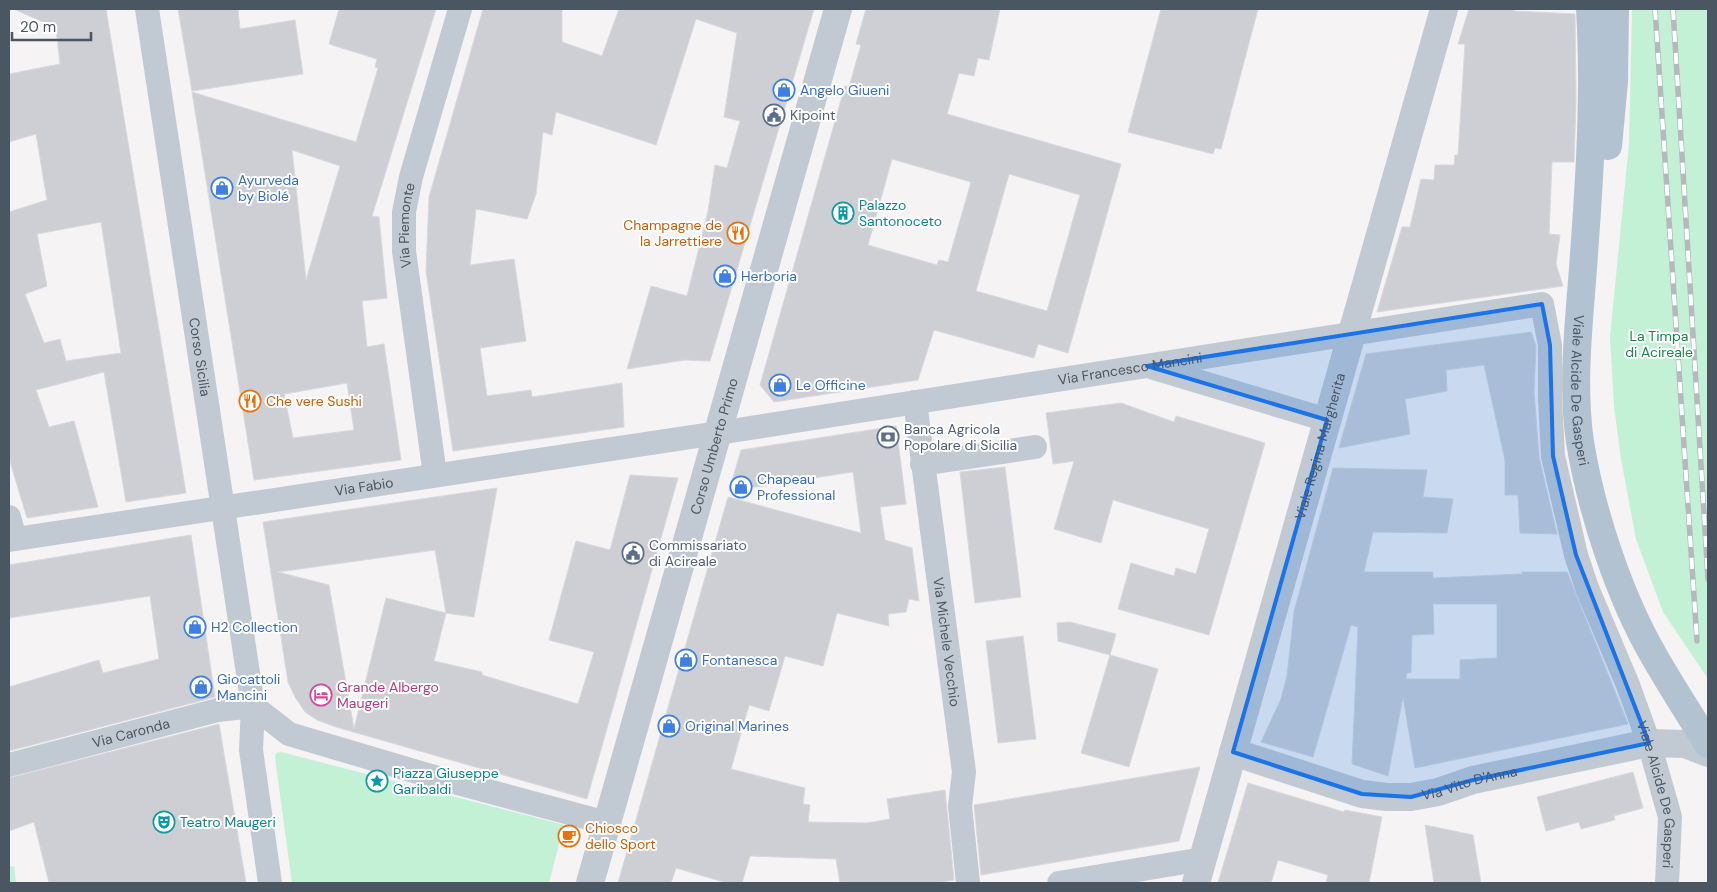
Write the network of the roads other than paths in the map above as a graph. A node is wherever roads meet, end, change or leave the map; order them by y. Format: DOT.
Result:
graph roads {
  1 [pos="147,9"];
  2 [pos="460,9"];
  3 [pos="838,9"];
  4 [pos="1444,9"];
  5 [pos="1590,9"];
  6 [pos="1615,12"];
  7 [pos="1542,304"];
  8 [pos="1352,334"];
  9 [pos="1147,366"];
  10 [pos="915,402"];
  11 [pos="1327,420"];
  12 [pos="718,433"];
  13 [pos="1035,448"];
  14 [pos="922,464"];
  15 [pos="435,475"];
  16 [pos="222,508"];
  17 [pos="11,532"];
  18 [pos="253,706"];
  19 [pos="1708,717"];
  20 [pos="1649,743"];
  21 [pos="1708,744"];
  22 [pos="1233,752"];
  23 [pos="1708,753"];
  24 [pos="9,765"];
  25 [pos="607,823"];
  26 [pos="1199,871"];
  27 [pos="270,883"];
  28 [pos="590,883"];
  29 [pos="968,883"];
  30 [pos="1059,883"];
  31 [pos="1667,883"];
  1 -- 16 [label="street, Corso Sicilia"];
  2 -- 15 [label="street, Via Piemonte"];
  3 -- 12 [label="street, Corso Umberto Primo"];
  4 -- 8 [label="street, Viale Regina Margherita"];
  5 -- 21 [label="main road, Viale Alcide De Gasperi"];
  6 -- 19 [label="main road, Viale Alcide De Gasperi"];
  7 -- 8 [label="street, Via Francesco Mancini"];
  7 -- 20 [label="street, Viale Alcide De Gasperi"];
  8 -- 9 [label="street, Via Francesco Mancini"];
  8 -- 11 [label="street, Viale Regina Margherita"];
  9 -- 10 [label="street, Via Francesco Mancini"];
  9 -- 11 [label="street"];
  10 -- 12 [label="street, Via Francesco Mancini"];
  10 -- 14 [label="street, Via Michele Vecchio"];
  11 -- 22 [label="street, Viale Regina Margherita"];
  12 -- 15 [label="street, Via Fabio"];
  12 -- 25 [label="street, Corso Umberto Primo"];
  13 -- 14 [label="street"];
  14 -- 29 [label="street, Via Michele Vecchio"];
  15 -- 16 [label="street, Via Fabio"];
  16 -- 17 [label="street, Via Fabio"];
  16 -- 18 [label="street, Corso Sicilia"];
  18 -- 24 [label="street, Via Caronda"];
  18 -- 25 [label="street"];
  18 -- 27 [label="street, Corso Sicilia"];
  20 -- 22 [label="street, Via Vito D'Anna"];
  20 -- 23 [label="street, Via Vito D'Anna"];
  20 -- 31 [label="street, Viale Alcide De Gasperi"];
  22 -- 26 [label="street, Viale Regina Margherita"];
  25 -- 28 [label="street, Corso Umberto Primo"];
  26 -- 30 [label="street"];
}
